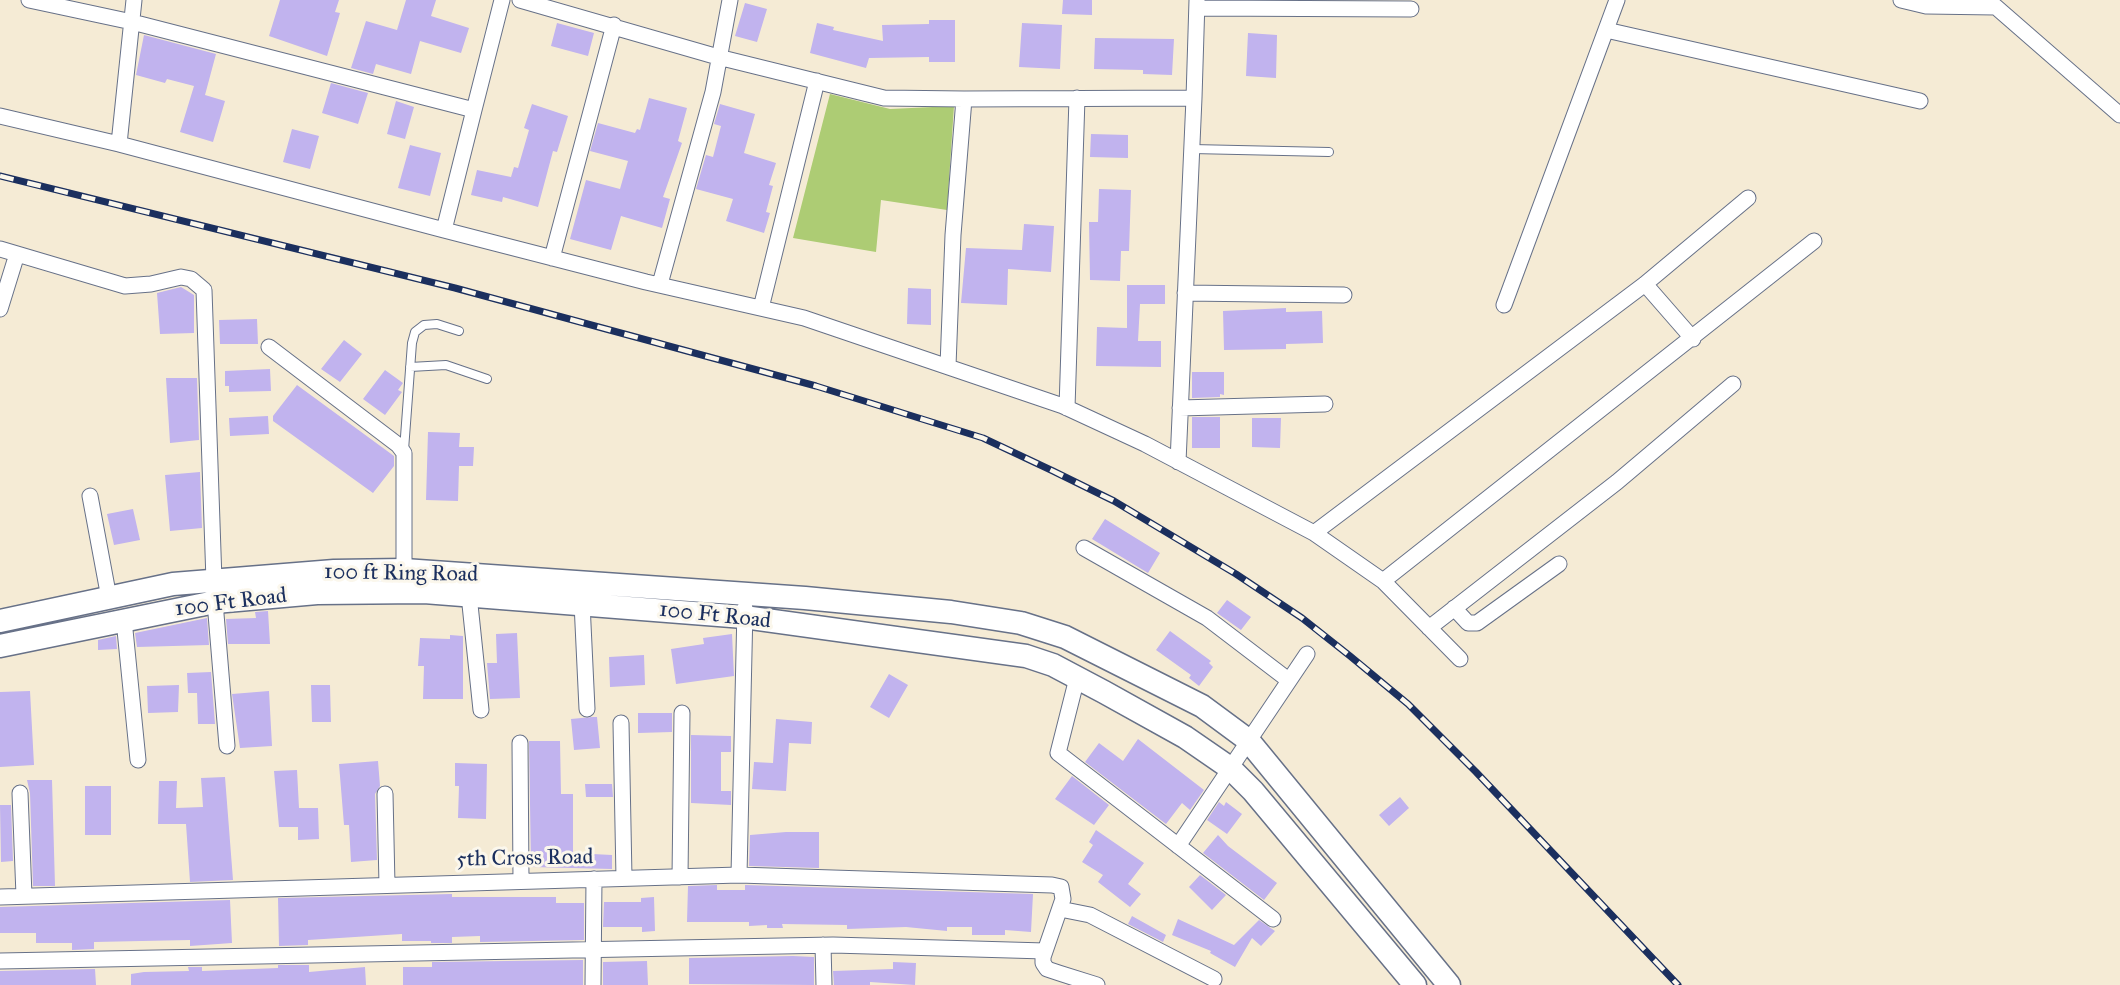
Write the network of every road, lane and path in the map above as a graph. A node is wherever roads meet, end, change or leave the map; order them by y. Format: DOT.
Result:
graph roads {
  1 [pos="29,0"];
  2 [pos="134,0"];
  3 [pos="502,0"];
  4 [pos="519,0"];
  5 [pos="730,0"];
  6 [pos="1617,0"];
  7 [pos="1901,0"];
  8 [pos="1992,3"];
  9 [pos="1197,4"];
  10 [pos="1411,9"];
  11 [pos="132,22"];
  12 [pos="614,25"];
  13 [pos="1606,30"];
  14 [pos="718,57"];
  15 [pos="817,81"];
  16 [pos="1077,98"];
  17 [pos="1194,98"];
  18 [pos="964,99"];
  19 [pos="1920,101"];
  20 [pos="474,110"];
  21 [pos="2120,115"];
  22 [pos="0,116"];
  23 [pos="118,144"];
  24 [pos="1192,149"];
  25 [pos="1329,152"];
  26 [pos="1748,198"];
  27 [pos="444,230"];
  28 [pos="1814,241"];
  29 [pos="0,249"];
  30 [pos="18,254"];
  31 [pos="552,258"];
  32 [pos="660,284"];
  33 [pos="1645,284"];
  34 [pos="1185,293"];
  35 [pos="1344,295"];
  36 [pos="1504,305"];
  37 [pos="761,308"];
  38 [pos="0,309"];
  39 [pos="459,331"];
  40 [pos="1693,339"];
  41 [pos="269,347"];
  42 [pos="948,366"];
  43 [pos="410,367"];
  44 [pos="487,379"];
  45 [pos="1733,384"];
  46 [pos="1325,404"];
  47 [pos="1067,408"];
  48 [pos="1180,408"];
  49 [pos="404,453"];
  50 [pos="1178,462"];
  51 [pos="90,496"];
  52 [pos="1314,533"];
  53 [pos="1084,548"];
  54 [pos="1559,564"];
  55 [pos="404,570"];
  56 [pos="1383,581"];
  57 [pos="215,591"];
  58 [pos="745,593"];
  59 [pos="469,595"];
  60 [pos="109,598"];
  61 [pos="582,603"];
  62 [pos="1454,608"];
  63 [pos="744,617"];
  64 [pos="124,620"];
  65 [pos="0,621"];
  66 [pos="1429,628"];
  67 [pos="0,646"];
  68 [pos="1307,654"];
  69 [pos="1460,659"];
  70 [pos="1077,678"];
  71 [pos="1287,679"];
  72 [pos="587,709"];
  73 [pos="481,710"];
  74 [pos="682,713"];
  75 [pos="621,723"];
  76 [pos="1248,740"];
  77 [pos="520,742"];
  78 [pos="227,746"];
  79 [pos="138,760"];
  80 [pos="1230,768"];
  81 [pos="20,793"];
  82 [pos="385,794"];
  83 [pos="1178,846"];
  84 [pos="739,875"];
  85 [pos="680,877"];
  86 [pos="624,878"];
  87 [pos="594,879"];
  88 [pos="522,881"];
  89 [pos="387,885"];
  90 [pos="24,896"];
  91 [pos="0,897"];
  92 [pos="1060,909"];
  93 [pos="1273,919"];
  94 [pos="823,945"];
  95 [pos="593,948"];
  96 [pos="1045,951"];
  97 [pos="0,961"];
  98 [pos="1214,979"];
  99 [pos="593,985"];
  100 [pos="824,985"];
  101 [pos="1097,985"];
  102 [pos="1415,985"];
  103 [pos="1449,985"];
  1 -- 11 [label="street"];
  2 -- 11 [label="street"];
  3 -- 20 [label="street"];
  4 -- 12 [label="street"];
  5 -- 14 [label="street"];
  6 -- 13 [label="street"];
  7 -- 8 [label="street"];
  8 -- 21 [label="street"];
  9 -- 10 [label="street"];
  9 -- 17 [label="street"];
  11 -- 20 [label="street"];
  11 -- 23 [label="street"];
  12 -- 14 [label="street"];
  12 -- 31 [label="street"];
  13 -- 19 [label="street"];
  13 -- 36 [label="street"];
  14 -- 15 [label="street"];
  14 -- 32 [label="street"];
  15 -- 18 [label="street"];
  15 -- 37 [label="street"];
  16 -- 17 [label="street"];
  16 -- 18 [label="street"];
  16 -- 47 [label="street"];
  17 -- 24 [label="street"];
  18 -- 42 [label="street"];
  20 -- 27 [label="street"];
  22 -- 23 [label="street"];
  23 -- 27 [label="street"];
  24 -- 25 [label="lane"];
  24 -- 34 [label="street"];
  26 -- 33 [label="street"];
  27 -- 31 [label="street"];
  28 -- 40 [label="street"];
  29 -- 30 [label="street"];
  30 -- 38 [label="street"];
  30 -- 57 [label="street"];
  31 -- 32 [label="street"];
  32 -- 37 [label="street"];
  33 -- 40 [label="street"];
  33 -- 52 [label="street"];
  34 -- 35 [label="street"];
  34 -- 48 [label="street"];
  37 -- 42 [label="street"];
  39 -- 43 [label="lane"];
  40 -- 56 [label="street"];
  41 -- 49 [label="street"];
  42 -- 47 [label="street"];
  43 -- 44 [label="lane"];
  43 -- 49 [label="lane"];
  45 -- 62 [label="street"];
  46 -- 48 [label="street"];
  47 -- 50 [label="street"];
  48 -- 50 [label="street"];
  49 -- 55 [label="street"];
  50 -- 52 [label="street"];
  51 -- 60 [label="street"];
  52 -- 56 [label="street"];
  53 -- 71 [label="street"];
  54 -- 62 [label="street"];
  55 -- 57 [label="main road, 100 ft Ring Road"];
  55 -- 58 [label="main road, 100 ft Ring Road"];
  56 -- 66 [label="street"];
  57 -- 59 [label="main road, 100 Ft Road"];
  57 -- 60 [label="main road, 100 ft Ring Road"];
  57 -- 64 [label="main road, 100 Ft Road"];
  57 -- 78 [label="street"];
  58 -- 63 [label="street"];
  58 -- 76 [label="main road, 100 ft Ring Road"];
  59 -- 61 [label="main road, 100 Ft Road"];
  59 -- 73 [label="street"];
  60 -- 65 [label="main road, 100 ft Ring Road"];
  61 -- 63 [label="main road, 100 Ft Road"];
  61 -- 72 [label="street"];
  62 -- 66 [label="street"];
  63 -- 70 [label="main road, 100 Ft Road"];
  63 -- 84 [label="street"];
  64 -- 67 [label="main road, 100 Ft Road"];
  64 -- 79 [label="street"];
  66 -- 69 [label="street"];
  68 -- 71 [label="street"];
  70 -- 80 [label="main road, 100 Ft Road"];
  70 -- 83 [label="street"];
  71 -- 76 [label="street"];
  74 -- 85 [label="street"];
  75 -- 86 [label="street"];
  76 -- 80 [label="street"];
  76 -- 103 [label="main road, 100 ft Ring Road"];
  77 -- 88 [label="street"];
  80 -- 83 [label="street"];
  80 -- 102 [label="main road, 100 Ft Road"];
  81 -- 90 [label="street"];
  82 -- 89 [label="street"];
  83 -- 93 [label="street"];
  84 -- 85 [label="street, 5th Cross Road"];
  84 -- 92 [label="street, 5th Cross Road"];
  85 -- 86 [label="street, 5th Cross Road"];
  86 -- 87 [label="street, 5th Cross Road"];
  87 -- 88 [label="street, 5th Cross Road"];
  87 -- 95 [label="street"];
  88 -- 89 [label="street, 5th Cross Road"];
  89 -- 90 [label="street, 5th Cross Road"];
  90 -- 91 [label="street, 5th Cross Road"];
  92 -- 96 [label="street"];
  92 -- 98 [label="street"];
  94 -- 95 [label="street"];
  94 -- 96 [label="street"];
  94 -- 100 [label="street"];
  95 -- 97 [label="street"];
  95 -- 99 [label="street"];
  96 -- 101 [label="street"];
}
